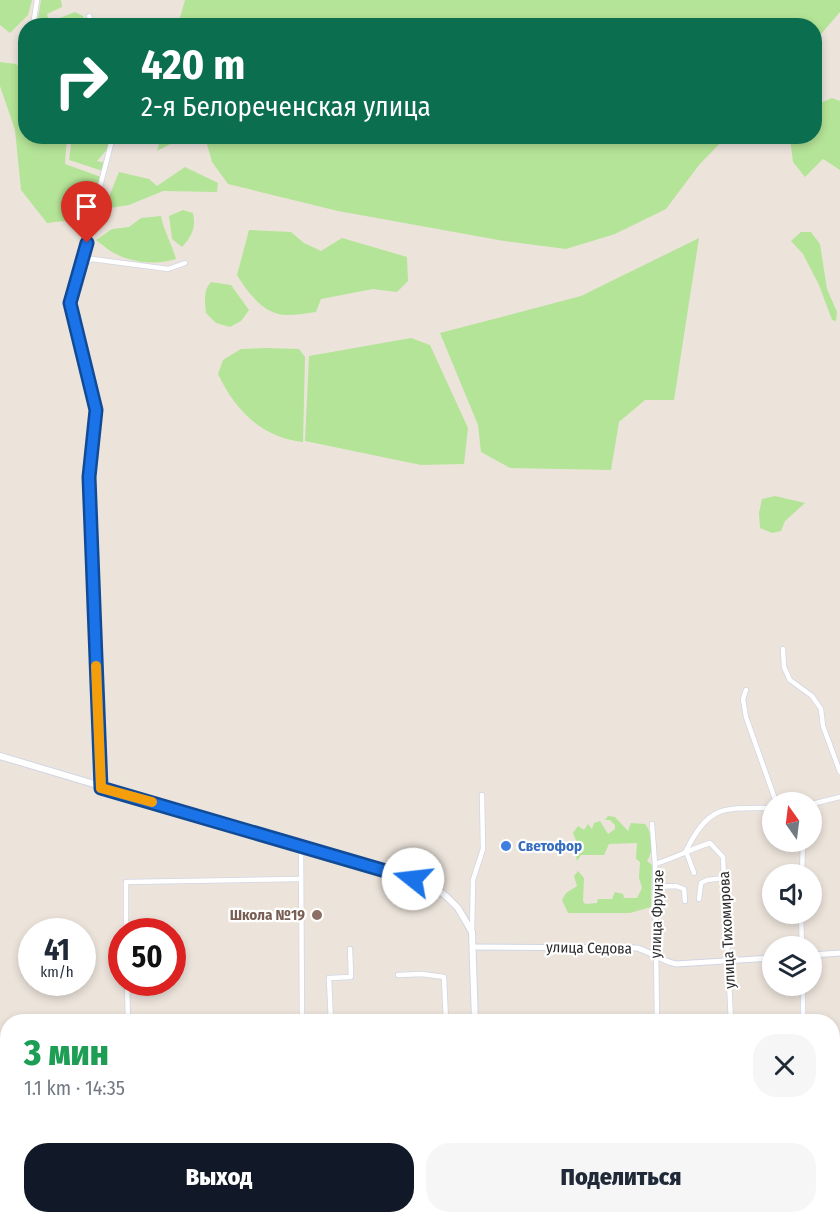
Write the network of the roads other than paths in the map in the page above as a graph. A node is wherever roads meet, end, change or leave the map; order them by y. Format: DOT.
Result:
graph roads {
  1 [pos="37,0"];
  2 [pos="34,18"];
  3 [pos="111,144"];
  4 [pos="185,263"];
  5 [pos="81,265"];
  6 [pos="783,649"];
  7 [pos="746,690"];
  8 [pos="0,756"];
  9 [pos="840,772"];
  10 [pos="101,788"];
  11 [pos="772,792"];
  12 [pos="482,795"];
  13 [pos="840,796"];
  14 [pos="822,801"];
  15 [pos="762,808"];
  16 [pos="652,824"];
  17 [pos="710,843"];
  18 [pos="301,846"];
  19 [pos="686,851"];
  20 [pos="655,864"];
  21 [pos="694,873"];
  22 [pos="724,878"];
  23 [pos="300,879"];
  24 [pos="655,887"];
  25 [pos="699,899"];
  26 [pos="685,902"];
  27 [pos="126,918"];
  28 [pos="472,932"];
  29 [pos="473,947"];
  30 [pos="350,949"];
  31 [pos="840,953"];
  32 [pos="822,954"];
  33 [pos="655,956"];
  34 [pos="762,959"];
  35 [pos="729,961"];
  36 [pos="398,975"];
  37 [pos="127,996"];
  38 [pos="803,996"];
  39 [pos="128,1014"];
  40 [pos="302,1014"];
  41 [pos="330,1014"];
  42 [pos="446,1014"];
  43 [pos="475,1014"];
  44 [pos="657,1014"];
  45 [pos="731,1014"];
  46 [pos="803,1014"];
  1 -- 2 [label="street"];
  3 -- 5 [label="street"];
  4 -- 5 [label="street"];
  5 -- 10 [label="street"];
  6 -- 9 [label="street"];
  7 -- 11 [label="street"];
  8 -- 10 [label="main road"];
  10 -- 18 [label="main road"];
  12 -- 28 [label="street"];
  13 -- 14 [label="street"];
  15 -- 19 [label="street"];
  16 -- 20 [label="street"];
  17 -- 19 [label="street, улица Фрунзе"];
  17 -- 22 [label="street, улица Тихомирова"];
  18 -- 23 [label="street"];
  18 -- 28 [label="main road"];
  19 -- 20 [label="street, улица Фрунзе"];
  19 -- 21 [label="street"];
  20 -- 24 [label="street, улица Фрунзе"];
  22 -- 25 [label="street"];
  22 -- 35 [label="street, улица Тихомирова"];
  23 -- 27 [label="street"];
  23 -- 40 [label="street"];
  24 -- 26 [label="street"];
  24 -- 33 [label="street, улица Фрунзе"];
  28 -- 29 [label="main road"];
  29 -- 33 [label="street, улица Седова"];
  29 -- 43 [label="main road"];
  30 -- 41 [label="street"];
  31 -- 32 [label="street"];
  33 -- 35 [label="street, улица Седова"];
  33 -- 44 [label="street, улица Фрунзе"];
  34 -- 35 [label="street, улица Седова"];
  35 -- 45 [label="street, улица Тихомирова"];
  36 -- 42 [label="street"];
  37 -- 39 [label="street"];
  38 -- 46 [label="street"];
}
